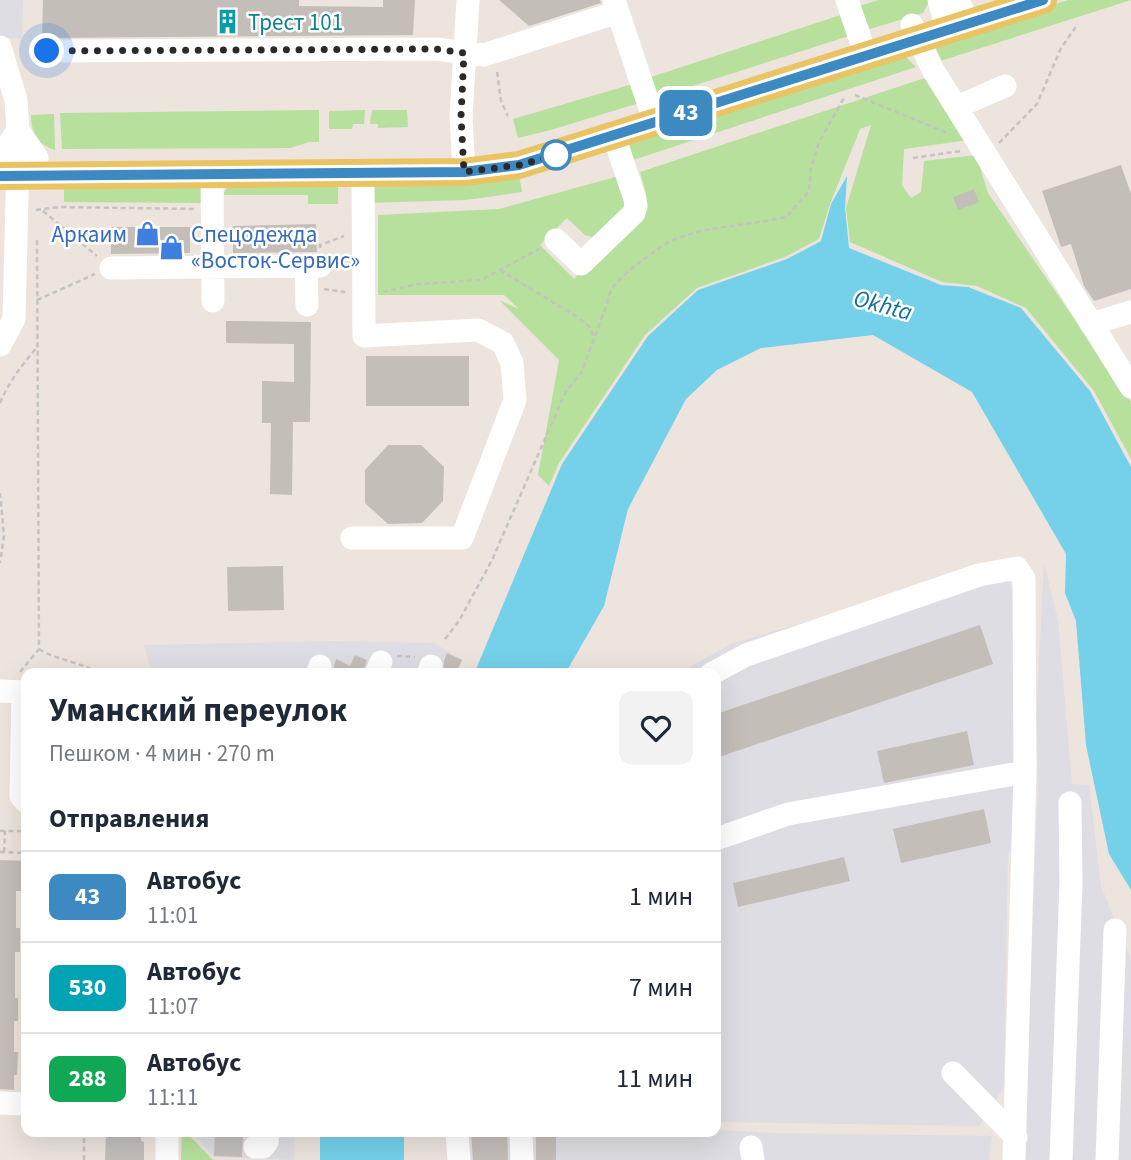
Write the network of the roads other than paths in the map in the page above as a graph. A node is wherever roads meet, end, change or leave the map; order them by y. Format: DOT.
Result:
graph roads {
  1 [pos="468,0"];
  2 [pos="847,0"];
  3 [pos="991,0"];
  4 [pos="1043,0"];
  5 [pos="616,6"];
  6 [pos="952,10"];
  7 [pos="914,33"];
  8 [pos="0,47"];
  9 [pos="864,48"];
  10 [pos="47,51"];
  11 [pos="464,53"];
  12 [pos="1005,86"];
  13 [pos="957,107"];
  14 [pos="650,108"];
  15 [pos="12,123"];
  16 [pos="614,136"];
  17 [pos="12,164"];
  18 [pos="463,165"];
  19 [pos="363,173"];
  20 [pos="212,175"];
  21 [pos="556,240"];
  22 [pos="213,267"];
  23 [pos="111,268"];
  24 [pos="310,281"];
  25 [pos="213,301"];
  26 [pos="1131,312"];
  27 [pos="1091,324"];
  28 [pos="0,345"];
  29 [pos="1131,387"];
  30 [pos="352,538"];
  31 [pos="721,669"];
  32 [pos="13,692"];
  33 [pos="1025,772"];
  34 [pos="21,796"];
  35 [pos="1070,803"];
  36 [pos="721,837"];
  37 [pos="1115,930"];
  38 [pos="953,1073"];
  39 [pos="0,1104"];
  40 [pos="21,1104"];
  41 [pos="167,1137"];
  42 [pos="457,1137"];
  43 [pos="521,1137"];
  44 [pos="1016,1137"];
  45 [pos="167,1160"];
  46 [pos="459,1160"];
  47 [pos="522,1160"];
  48 [pos="1014,1160"];
  49 [pos="1061,1160"];
  50 [pos="1107,1160"];
  1 -- 11 [label="street"];
  2 -- 9 [label="street"];
  3 -- 6 [label="main road"];
  4 -- 6 [label="main road"];
  5 -- 11 [label="street"];
  5 -- 14 [label="street"];
  6 -- 7 [label="main road"];
  7 -- 9 [label="main road"];
  7 -- 13 [label="street"];
  8 -- 15 [label="street"];
  9 -- 14 [label="main road"];
  9 -- 16 [label="main road"];
  10 -- 11 [label="street"];
  11 -- 18 [label="street"];
  12 -- 13 [label="street"];
  13 -- 27 [label="street"];
  14 -- 18 [label="main road"];
  15 -- 17 [label="street"];
  15 -- 17 [label="street"];
  16 -- 18 [label="main road"];
  16 -- 21 [label="street"];
  17 -- 18 [label="main road"];
  17 -- 20 [label="main road"];
  17 -- 28 [label="street"];
  18 -- 19 [label="main road"];
  19 -- 20 [label="main road"];
  19 -- 30 [label="street"];
  20 -- 22 [label="street"];
  22 -- 23 [label="street"];
  22 -- 24 [label="street"];
  22 -- 25 [label="street"];
  26 -- 27 [label="street"];
  27 -- 29 [label="street"];
  31 -- 33 [label="street"];
  32 -- 34 [label="street"];
  33 -- 36 [label="street"];
  33 -- 44 [label="street"];
  35 -- 49 [label="street"];
  37 -- 50 [label="street"];
  38 -- 44 [label="street"];
  39 -- 40 [label="street"];
  41 -- 45 [label="street"];
  42 -- 46 [label="street"];
  43 -- 47 [label="street"];
  44 -- 48 [label="street"];
}
